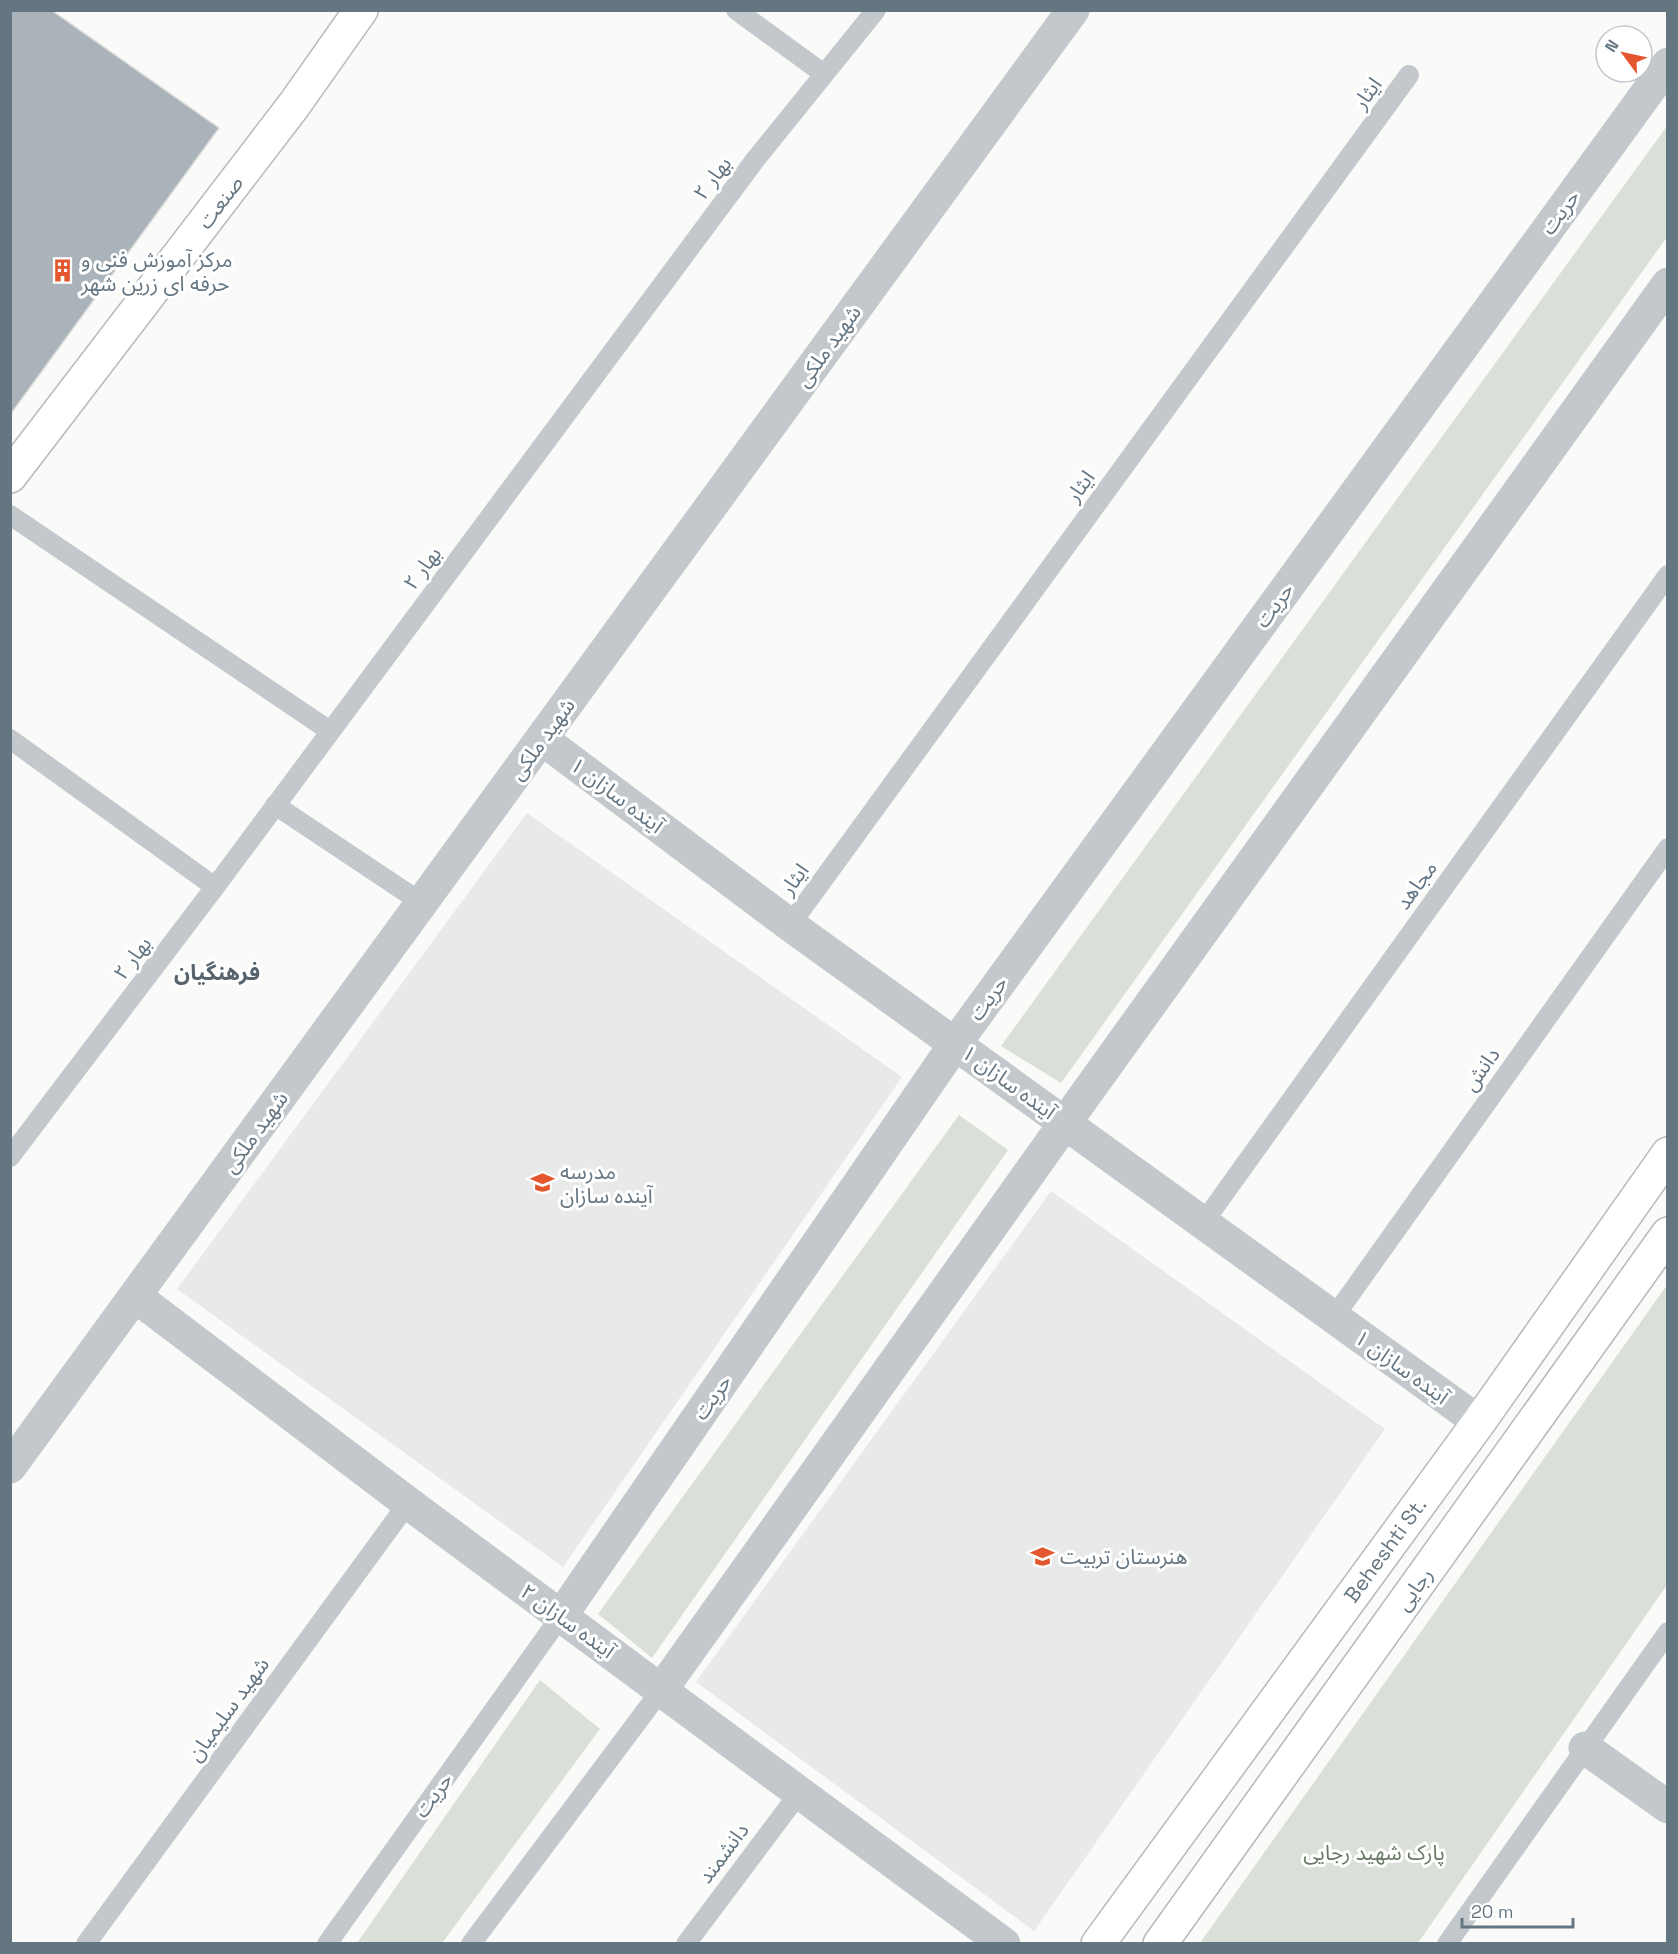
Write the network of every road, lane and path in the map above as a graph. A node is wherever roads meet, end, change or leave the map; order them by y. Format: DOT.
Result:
graph roads {
  1 [pos="361,10"];
  2 [pos="736,10"];
  3 [pos="876,10"];
  4 [pos="1073,10"];
  5 [pos="1668,64"];
  6 [pos="824,74"];
  7 [pos="1409,75"];
  8 [pos="1668,284"];
  9 [pos="10,476"];
  10 [pos="10,515"];
  11 [pos="1668,575"];
  12 [pos="330,731"];
  13 [pos="10,739"];
  14 [pos="542,739"];
  15 [pos="275,805"];
  16 [pos="1668,848"];
  17 [pos="215,887"];
  18 [pos="422,903"];
  19 [pos="790,925"];
  20 [pos="955,1044"];
  21 [pos="1065,1123"];
  22 [pos="1668,1154"];
  23 [pos="10,1157"];
  24 [pos="1203,1223"];
  25 [pos="1666,1238"];
  26 [pos="135,1296"];
  27 [pos="1334,1317"];
  28 [pos="1479,1422"];
  29 [pos="10,1467"];
  30 [pos="408,1503"];
  31 [pos="1360,1583"];
  32 [pos="1399,1610"];
  33 [pos="561,1616"];
  34 [pos="1668,1632"];
  35 [pos="662,1689"];
  36 [pos="1585,1748"];
  37 [pos="800,1792"];
  38 [pos="1668,1807"];
  39 [pos="86,1944"];
  40 [pos="327,1944"];
  41 [pos="471,1944"];
  42 [pos="686,1944"];
  43 [pos="1004,1944"];
  44 [pos="1098,1944"];
  45 [pos="1160,1944"];
  46 [pos="1446,1944"];
  1 -- 9 [label="main road, صنعت"];
  2 -- 6 [label="lane"];
  3 -- 6 [label="lane, بهار ۲"];
  4 -- 14 [label="street, شهید ملکی"];
  5 -- 20 [label="street, حریت"];
  6 -- 12 [label="lane, بهار ۲"];
  7 -- 19 [label="lane, ایثار"];
  8 -- 21 [label="street"];
  10 -- 12 [label="lane"];
  11 -- 24 [label="lane, مجاهد"];
  12 -- 15 [label="lane, بهار ۲"];
  13 -- 17 [label="lane"];
  14 -- 18 [label="street, شهید ملکی"];
  14 -- 19 [label="street, آینده سازان ۱"];
  15 -- 17 [label="lane, بهار ۲"];
  15 -- 18 [label="lane"];
  16 -- 27 [label="lane, دانش"];
  17 -- 23 [label="lane, بهار ۲"];
  18 -- 26 [label="street, شهید ملکی"];
  19 -- 20 [label="street, آینده سازان ۱"];
  20 -- 21 [label="street, آینده سازان ۱"];
  20 -- 33 [label="street, حریت"];
  21 -- 24 [label="street, آینده سازان ۱"];
  21 -- 35 [label="street"];
  22 -- 28 [label="main road, Beheshti St."];
  24 -- 27 [label="street, آینده سازان ۱"];
  25 -- 32 [label="main road, رجایی"];
  26 -- 29 [label="street, شهید ملکی"];
  26 -- 30 [label="street, آینده سازان ۲"];
  27 -- 28 [label="street, آینده سازان ۱"];
  28 -- 31 [label="main road, Beheshti St."];
  30 -- 33 [label="street, آینده سازان ۲"];
  30 -- 39 [label="lane, شهید سلیمیان"];
  31 -- 32 [label="main road"];
  31 -- 44 [label="main road, Beheshti St."];
  32 -- 45 [label="main road, رجایی"];
  33 -- 35 [label="street, آینده سازان ۲"];
  33 -- 40 [label="lane, حریت"];
  34 -- 36 [label="lane"];
  35 -- 37 [label="street, آینده سازان ۲"];
  35 -- 41 [label="lane"];
  36 -- 38 [label="street"];
  36 -- 46 [label="lane"];
  37 -- 42 [label="lane, دانشمند"];
  37 -- 43 [label="street, آینده سازان ۲"];
}
